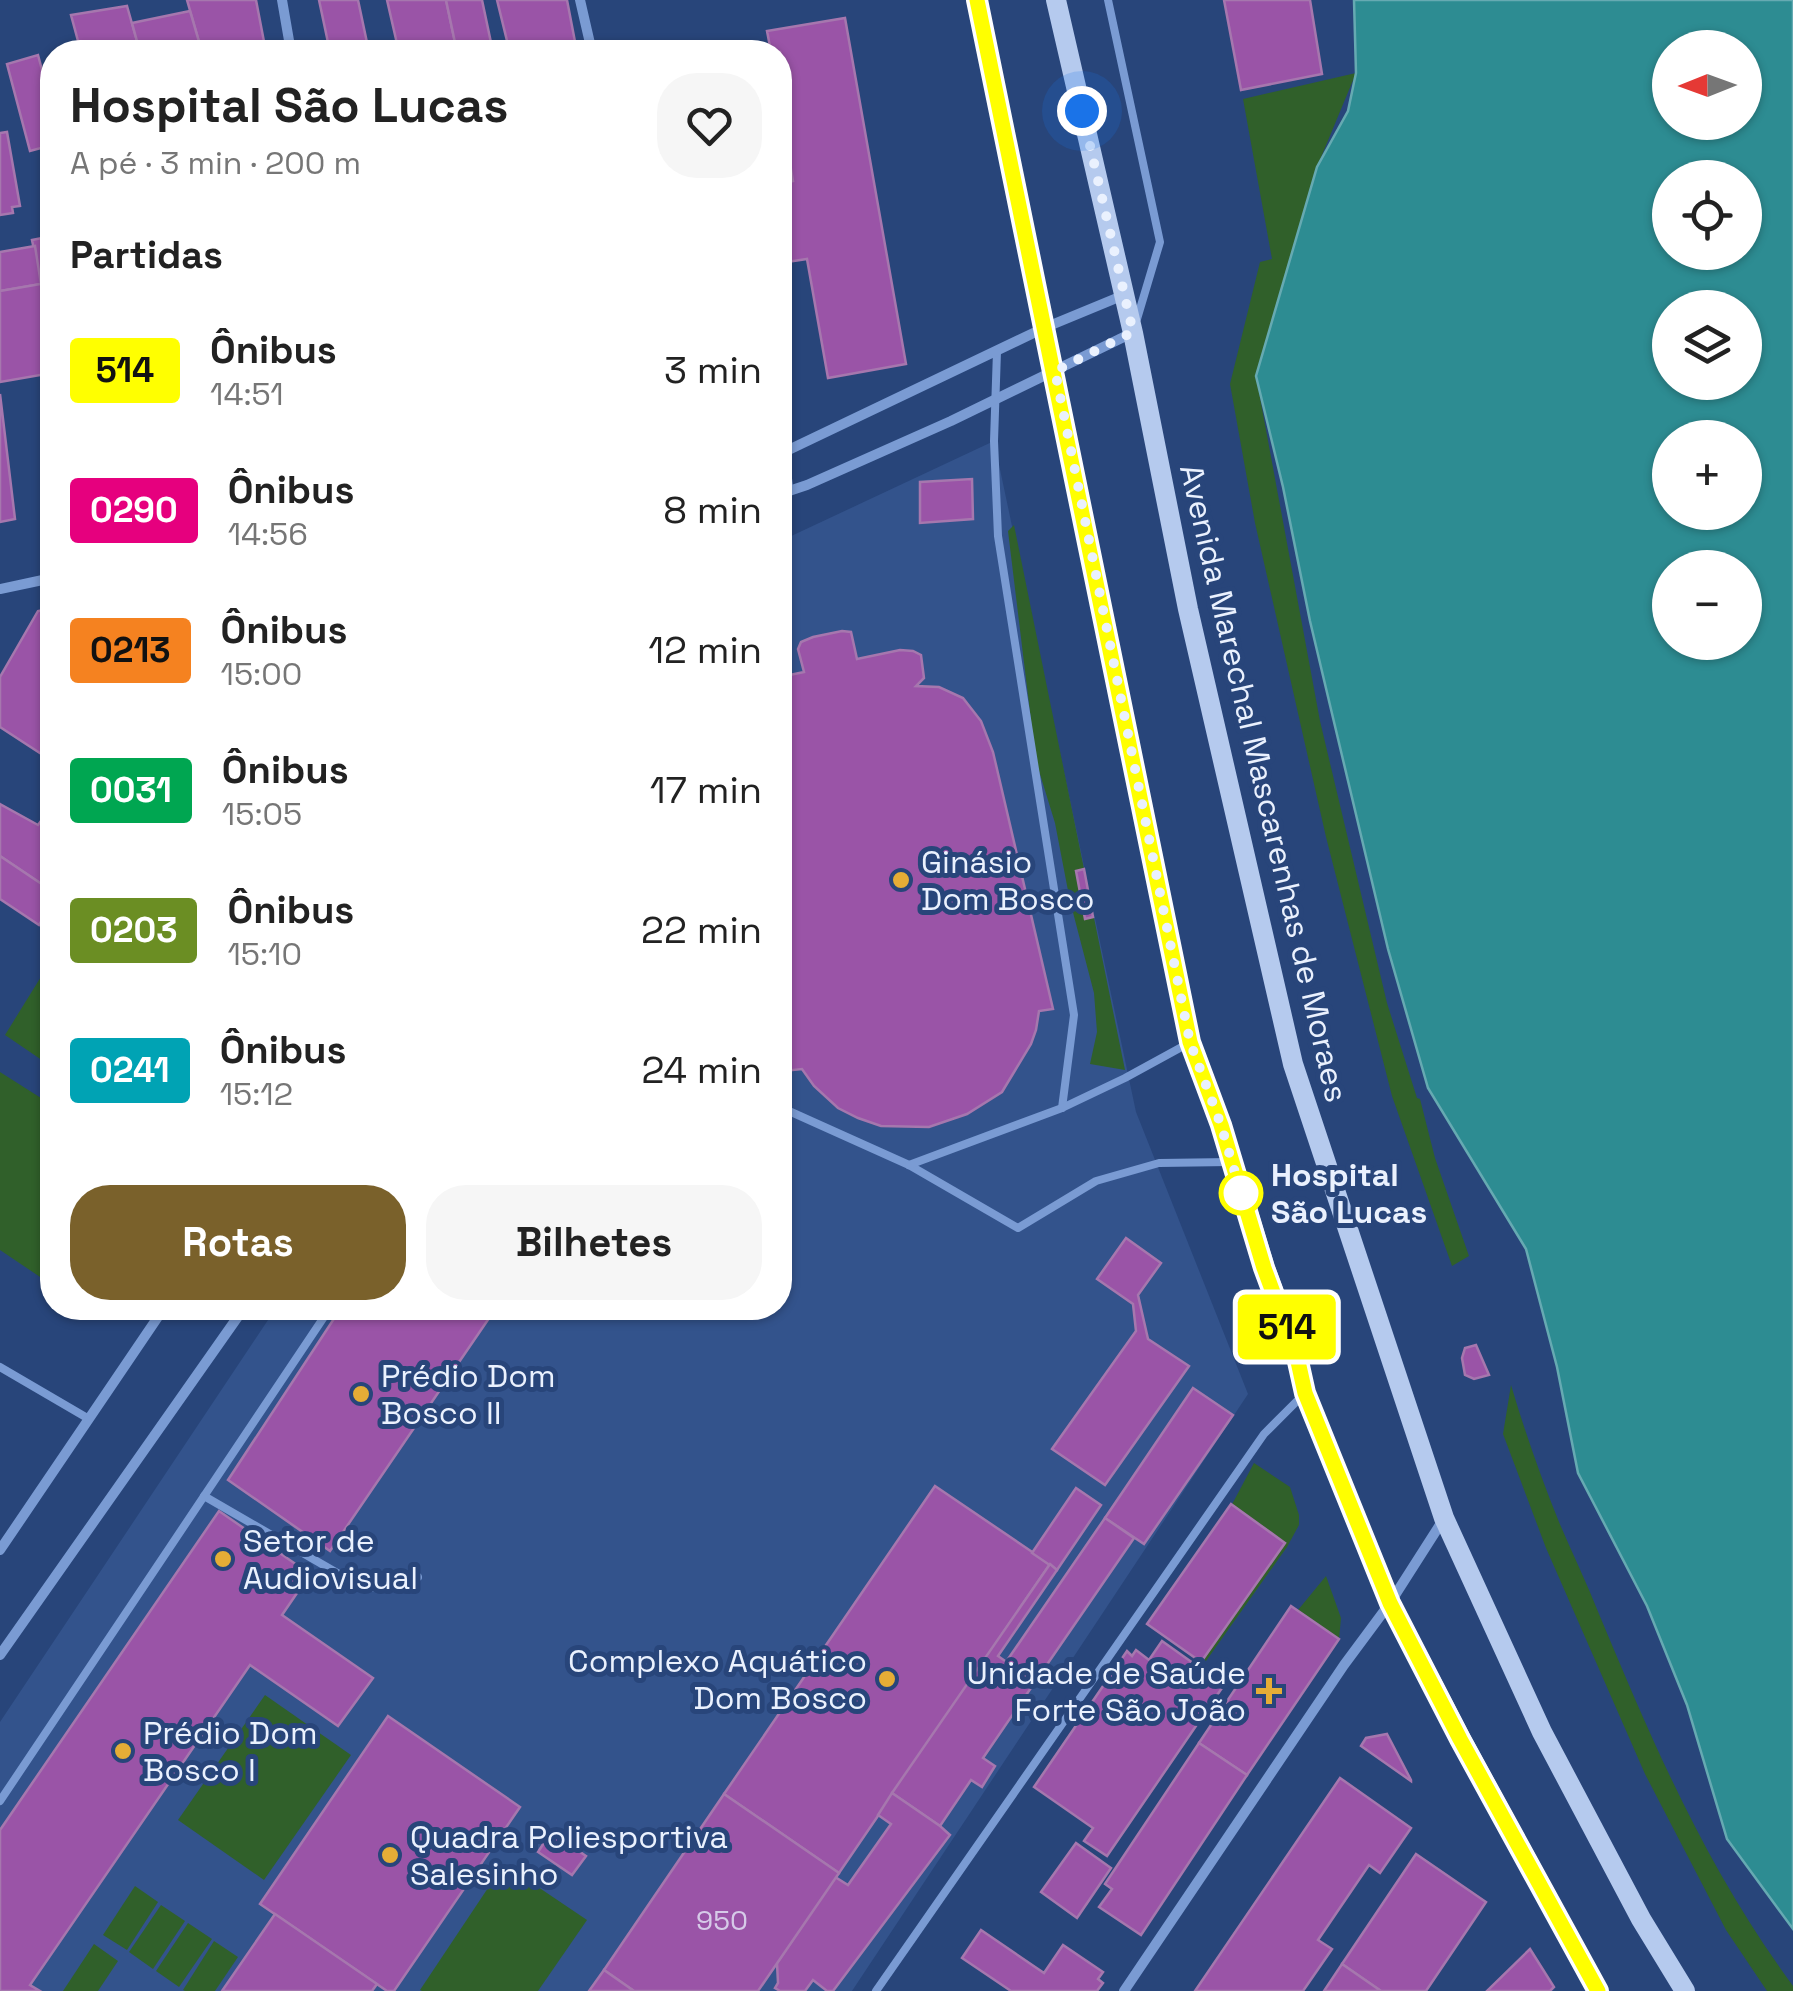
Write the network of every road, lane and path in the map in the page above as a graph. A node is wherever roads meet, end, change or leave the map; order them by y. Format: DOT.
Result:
graph roads {
  1 [pos="282,0"];
  2 [pos="580,0"];
  3 [pos="977,0"];
  4 [pos="1056,0"];
  5 [pos="1108,0"];
  6 [pos="289,40"];
  7 [pos="589,40"];
  8 [pos="1124,295"];
  9 [pos="1044,328"];
  10 [pos="1133,332"];
  11 [pos="996,351"];
  12 [pos="1055,371"];
  13 [pos="996,399"];
  14 [pos="792,451"];
  15 [pos="792,489"];
  16 [pos="40,581"];
  17 [pos="0,589"];
  18 [pos="1190,1042"];
  19 [pos="1062,1108"];
  20 [pos="792,1112"];
  21 [pos="1232,1162"];
  22 [pos="910,1165"];
  23 [pos="156,1320"];
  24 [pos="236,1320"];
  25 [pos="322,1320"];
  26 [pos="0,1367"];
  27 [pos="1305,1393"];
  28 [pos="89,1419"];
  29 [pos="204,1496"];
  30 [pos="1444,1518"];
  31 [pos="0,1550"];
  32 [pos="418,1577"];
  33 [pos="1390,1603"];
  34 [pos="0,1655"];
  35 [pos="0,1801"];
  36 [pos="876,1991"];
  37 [pos="1124,1991"];
  38 [pos="1598,1991"];
  39 [pos="1685,1991"];
  1 -- 6 [label="street"];
  2 -- 7 [label="street"];
  3 -- 9 [label="main road"];
  4 -- 8 [label="main road, Avenida Marechal Mascarenhas de Moraes"];
  5 -- 10 [label="lane"];
  8 -- 9 [label="street"];
  8 -- 10 [label="main road, Avenida Marechal Mascarenhas de Moraes"];
  9 -- 11 [label="street"];
  9 -- 12 [label="main road"];
  10 -- 12 [label="street"];
  10 -- 30 [label="main road, Avenida Marechal Mascarenhas de Moraes"];
  11 -- 13 [label="lane"];
  11 -- 14 [label="street"];
  12 -- 13 [label="street"];
  12 -- 18 [label="main road"];
  13 -- 15 [label="street"];
  13 -- 19 [label="lane"];
  16 -- 17 [label="street"];
  18 -- 19 [label="lane"];
  18 -- 21 [label="main road"];
  19 -- 22 [label="lane"];
  20 -- 22 [label="lane"];
  21 -- 22 [label="lane"];
  21 -- 27 [label="main road"];
  23 -- 28 [label="street"];
  24 -- 34 [label="street"];
  25 -- 29 [label="lane"];
  26 -- 28 [label="lane"];
  27 -- 33 [label="main road"];
  27 -- 36 [label="lane"];
  28 -- 31 [label="street"];
  29 -- 32 [label="lane"];
  29 -- 35 [label="lane"];
  30 -- 33 [label="street"];
  30 -- 39 [label="main road, Avenida Marechal Mascarenhas de Moraes"];
  33 -- 37 [label="street"];
  33 -- 38 [label="main road"];
}
